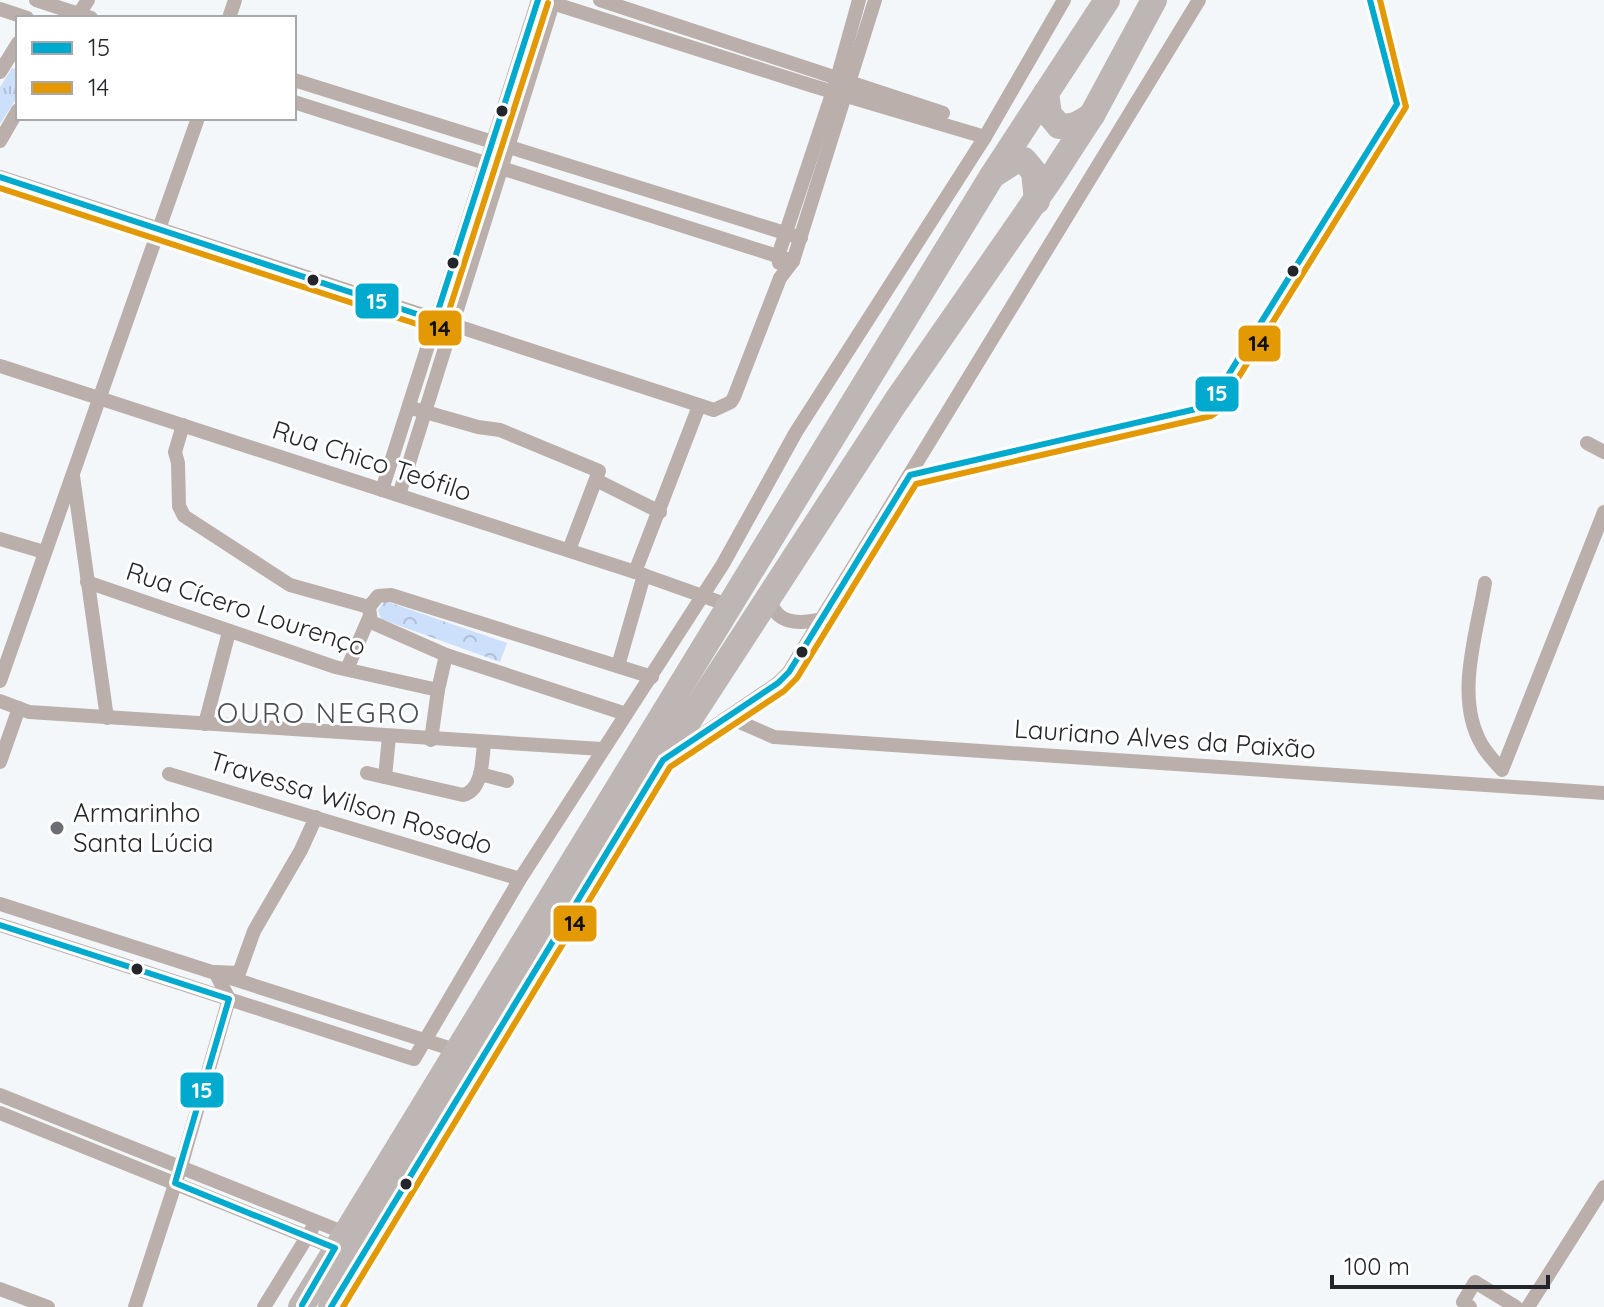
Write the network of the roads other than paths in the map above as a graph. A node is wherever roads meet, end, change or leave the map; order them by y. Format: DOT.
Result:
graph roads {
  1 [pos="600,0"];
  2 [pos="859,0"];
  3 [pos="875,0"];
  4 [pos="1064,0"];
  5 [pos="1107,0"];
  6 [pos="1154,0"];
  7 [pos="1199,0"];
  8 [pos="41,1"];
  9 [pos="547,1"];
  10 [pos="0,9"];
  11 [pos="21,16"];
  12 [pos="79,16"];
  13 [pos="654,18"];
  14 [pos="648,34"];
  15 [pos="16,46"];
  16 [pos="0,72"];
  17 [pos="296,81"];
  18 [pos="841,87"];
  19 [pos="1046,93"];
  20 [pos="296,103"];
  21 [pos="16,113"];
  22 [pos="1092,115"];
  23 [pos="197,120"];
  24 [pos="987,132"];
  25 [pos="0,141"];
  26 [pos="492,142"];
  27 [pos="508,147"];
  28 [pos="486,163"];
  29 [pos="502,168"];
  30 [pos="992,176"];
  31 [pos="0,178"];
  32 [pos="1037,201"];
  33 [pos="159,229"];
  34 [pos="786,234"];
  35 [pos="801,238"];
  36 [pos="786,258"];
  37 [pos="435,320"];
  38 [pos="452,325"];
  39 [pos="0,366"];
  40 [pos="101,399"];
  41 [pos="699,406"];
  42 [pos="408,407"];
  43 [pos="424,412"];
  44 [pos="183,425"];
  45 [pos="1587,443"];
  46 [pos="1604,452"];
  47 [pos="72,475"];
  48 [pos="596,480"];
  49 [pos="382,490"];
  50 [pos="399,495"];
  51 [pos="660,512"];
  52 [pos="1604,512"];
  53 [pos="0,539"];
  54 [pos="569,550"];
  55 [pos="44,552"];
  56 [pos="640,573"];
  57 [pos="87,582"];
  58 [pos="1485,583"];
  59 [pos="770,594"];
  60 [pos="703,596"];
  61 [pos="728,605"];
  62 [pos="369,612"];
  63 [pos="821,619"];
  64 [pos="229,632"];
  65 [pos="446,655"];
  66 [pos="618,666"];
  67 [pos="347,669"];
  68 [pos="652,677"];
  69 [pos="0,681"];
  70 [pos="438,690"];
  71 [pos="0,701"];
  72 [pos="19,708"];
  73 [pos="626,714"];
  74 [pos="728,717"];
  75 [pos="107,718"];
  76 [pos="205,724"];
  77 [pos="389,737"];
  78 [pos="431,740"];
  79 [pos="484,743"];
  80 [pos="602,749"];
  81 [pos="663,760"];
  82 [pos="0,762"];
  83 [pos="367,773"];
  84 [pos="169,774"];
  85 [pos="480,774"];
  86 [pos="385,777"];
  87 [pos="507,781"];
  88 [pos="1604,793"];
  89 [pos="316,817"];
  90 [pos="520,879"];
  91 [pos="0,904"];
  92 [pos="42,917"];
  93 [pos="0,925"];
  94 [pos="34,936"];
  95 [pos="215,972"];
  96 [pos="229,999"];
  97 [pos="425,1040"];
  98 [pos="458,1051"];
  99 [pos="0,1095"];
  100 [pos="0,1113"];
  101 [pos="181,1166"];
  102 [pos="175,1183"];
  103 [pos="1604,1187"];
  104 [pos="317,1221"];
  105 [pos="308,1236"];
  106 [pos="340,1240"];
  107 [pos="0,1289"];
  108 [pos="1467,1305"];
  109 [pos="48,1307"];
  110 [pos="135,1307"];
  111 [pos="264,1307"];
  112 [pos="301,1307"];
  113 [pos="331,1307"];
  114 [pos="1516,1307"];
  115 [pos="1528,1307"];
  1 -- 13 [label="street"];
  2 -- 18 [label="street"];
  3 -- 18 [label="street"];
  4 -- 24 [label="street"];
  5 -- 19 [label="highway"];
  6 -- 22 [label="highway"];
  7 -- 63 [label="street"];
  8 -- 12 [label="street"];
  9 -- 14 [label="street"];
  9 -- 26 [label="street"];
  9 -- 27 [label="street"];
  10 -- 11 [label="street"];
  13 -- 14 [label="street"];
  13 -- 18 [label="street"];
  14 -- 18 [label="street"];
  15 -- 16 [label="street"];
  17 -- 26 [label="street"];
  18 -- 24 [label="street"];
  18 -- 34 [label="street"];
  18 -- 35 [label="street"];
  19 -- 22 [label="highway"];
  19 -- 30 [label="highway"];
  20 -- 28 [label="street"];
  21 -- 25 [label="street"];
  22 -- 32 [label="highway"];
  23 -- 33 [label="street"];
  24 -- 60 [label="street"];
  26 -- 27 [label="street"];
  26 -- 28 [label="street"];
  27 -- 29 [label="street"];
  27 -- 34 [label="street"];
  28 -- 29 [label="street"];
  28 -- 37 [label="street"];
  29 -- 36 [label="street"];
  29 -- 38 [label="street"];
  30 -- 32 [label="highway"];
  30 -- 61 [label="highway"];
  31 -- 33 [label="street"];
  32 -- 59 [label="highway"];
  33 -- 37 [label="street"];
  33 -- 40 [label="street"];
  34 -- 35 [label="street"];
  34 -- 36 [label="street"];
  35 -- 36 [label="street"];
  36 -- 41 [label="street"];
  37 -- 38 [label="street"];
  37 -- 42 [label="street"];
  38 -- 41 [label="street"];
  38 -- 43 [label="street"];
  39 -- 40 [label="street, Rua Chico Teófilo"];
  40 -- 44 [label="street, Rua Chico Teófilo"];
  40 -- 47 [label="street"];
  41 -- 51 [label="street"];
  42 -- 43 [label="street"];
  42 -- 49 [label="street"];
  43 -- 48 [label="street"];
  43 -- 50 [label="street"];
  44 -- 49 [label="street, Rua Chico Teófilo"];
  44 -- 62 [label="street"];
  45 -- 46 [label="street"];
  47 -- 55 [label="street"];
  47 -- 57 [label="street"];
  48 -- 51 [label="street"];
  48 -- 54 [label="street"];
  49 -- 50 [label="street, Rua Chico Teófilo"];
  50 -- 54 [label="street, Rua Chico Teófilo"];
  51 -- 56 [label="street"];
  52 -- 58 [label="street"];
  53 -- 55 [label="street"];
  54 -- 56 [label="street, Rua Chico Teófilo"];
  55 -- 69 [label="street"];
  56 -- 60 [label="street, Rua Chico Teófilo"];
  56 -- 66 [label="street"];
  57 -- 64 [label="street, Rua Cícero Lourenço"];
  57 -- 75 [label="street"];
  59 -- 63 [label="street"];
  59 -- 81 [label="highway"];
  60 -- 61 [label="street, Rua Chico Teófilo"];
  60 -- 68 [label="street"];
  61 -- 98 [label="highway"];
  62 -- 65 [label="street"];
  62 -- 66 [label="street"];
  62 -- 67 [label="street"];
  63 -- 74 [label="street"];
  64 -- 67 [label="street, Rua Cícero Lourenço"];
  64 -- 76 [label="street"];
  65 -- 70 [label="street"];
  65 -- 73 [label="street"];
  66 -- 68 [label="street"];
  67 -- 70 [label="street, Rua Cícero Lourenço"];
  68 -- 73 [label="street"];
  70 -- 78 [label="street"];
  71 -- 72 [label="street"];
  72 -- 75 [label="street"];
  72 -- 82 [label="street"];
  73 -- 80 [label="street"];
  74 -- 81 [label="street"];
  74 -- 88 [label="street, Lauriano Alves da Paixão"];
  75 -- 76 [label="street"];
  76 -- 77 [label="street"];
  77 -- 78 [label="street"];
  77 -- 86 [label="street"];
  78 -- 79 [label="street"];
  79 -- 80 [label="street"];
  79 -- 85 [label="street"];
  80 -- 90 [label="street"];
  81 -- 113 [label="highway"];
  83 -- 86 [label="street"];
  84 -- 89 [label="street, Travessa Wilson Rosado"];
  85 -- 86 [label="street"];
  85 -- 87 [label="street"];
  89 -- 90 [label="street, Travessa Wilson Rosado"];
  89 -- 95 [label="street"];
  90 -- 97 [label="street"];
  91 -- 92 [label="street"];
  92 -- 94 [label="street"];
  92 -- 95 [label="street"];
  93 -- 94 [label="street"];
  94 -- 96 [label="street"];
  95 -- 96 [label="street"];
  95 -- 97 [label="street"];
  96 -- 97 [label="street"];
  96 -- 101 [label="street"];
  97 -- 98 [label="street"];
  98 -- 106 [label="highway"];
  99 -- 101 [label="street"];
  100 -- 102 [label="street"];
  101 -- 102 [label="street"];
  101 -- 104 [label="street"];
  102 -- 105 [label="street"];
  102 -- 110 [label="street"];
  103 -- 115 [label="street"];
  104 -- 105 [label="street"];
  104 -- 106 [label="street"];
  105 -- 106 [label="street"];
  105 -- 111 [label="street"];
  106 -- 112 [label="highway"];
  107 -- 109 [label="street"];
  108 -- 114 [label="street"];
}
